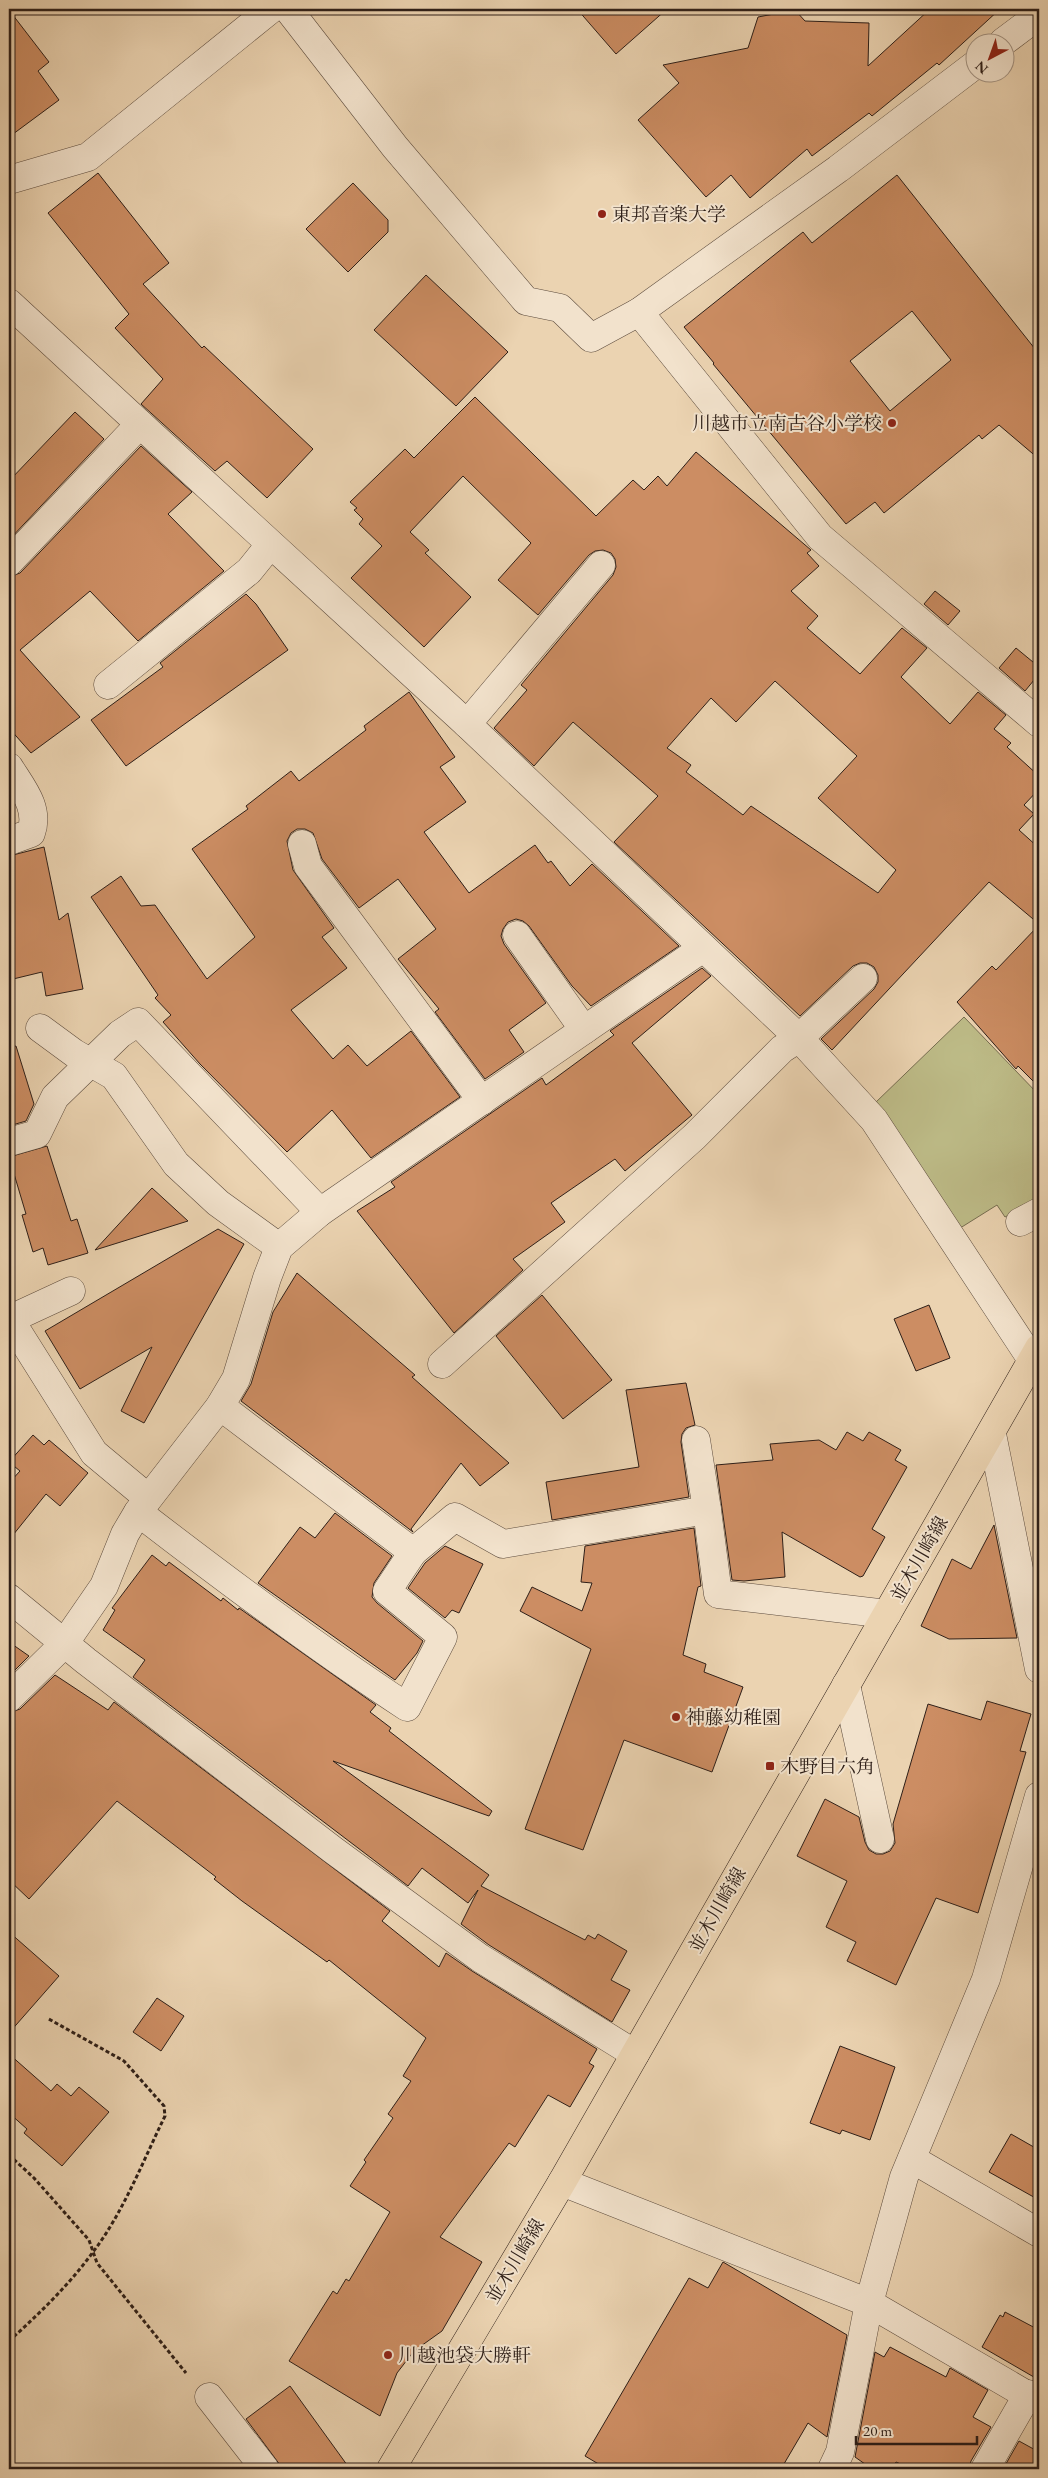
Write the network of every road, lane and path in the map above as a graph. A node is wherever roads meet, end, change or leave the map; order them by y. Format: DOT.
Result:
graph roads {
  1 [pos="271,10"];
  2 [pos="1039,15"];
  3 [pos="1016,32"];
  4 [pos="966,72"];
  5 [pos="9,180"];
  6 [pos="9,303"];
  7 [pos="639,312"];
  8 [pos="140,424"];
  9 [pos="270,545"];
  10 [pos="9,562"];
  11 [pos="601,565"];
  12 [pos="108,685"];
  13 [pos="1039,723"];
  14 [pos="467,724"];
  15 [pos="9,767"];
  16 [pos="9,841"];
  17 [pos="302,844"];
  18 [pos="517,935"];
  19 [pos="704,948"];
  20 [pos="863,978"];
  21 [pos="40,1028"];
  22 [pos="584,1030"];
  23 [pos="799,1038"];
  24 [pos="90,1063"];
  25 [pos="482,1101"];
  26 [pos="9,1142"];
  27 [pos="320,1212"];
  28 [pos="279,1247"];
  29 [pos="71,1291"];
  30 [pos="1036,1354"];
  31 [pos="442,1364"];
  32 [pos="220,1406"];
  33 [pos="992,1434"];
  34 [pos="696,1440"];
  35 [pos="143,1505"];
  36 [pos="707,1510"];
  37 [pos="413,1552"];
  38 [pos="9,1598"];
  39 [pos="887,1614"];
  40 [pos="64,1644"];
  41 [pos="1039,1669"];
  42 [pos="846,1685"];
  43 [pos="9,1698"];
  44 [pos="1039,1796"];
  45 [pos="880,1839"];
  46 [pos="47,2018"];
  47 [pos="635,2054"];
  48 [pos="9,2155"];
  49 [pos="912,2159"];
  50 [pos="562,2182"];
  51 [pos="1039,2233"];
  52 [pos="94,2252"];
  53 [pos="869,2303"];
  54 [pos="9,2341"];
  55 [pos="209,2397"];
  56 [pos="1034,2398"];
  57 [pos="265,2469"];
  58 [pos="391,2469"];
  59 [pos="832,2469"];
  60 [pos="985,2469"];
  1 -- 5 [label="street"];
  1 -- 7 [label="street"];
  2 -- 3 [label="street"];
  4 -- 7 [label="street"];
  6 -- 8 [label="street"];
  7 -- 13 [label="street"];
  8 -- 9 [label="street"];
  8 -- 10 [label="street"];
  9 -- 12 [label="street"];
  9 -- 14 [label="street"];
  11 -- 14 [label="street"];
  14 -- 19 [label="street"];
  15 -- 16 [label="street"];
  17 -- 25 [label="street"];
  18 -- 22 [label="street"];
  19 -- 22 [label="street"];
  19 -- 23 [label="street"];
  20 -- 23 [label="street"];
  21 -- 24 [label="street"];
  22 -- 25 [label="street"];
  23 -- 30 [label="street"];
  23 -- 31 [label="street"];
  24 -- 26 [label="street"];
  24 -- 27 [label="street"];
  24 -- 28 [label="street"];
  25 -- 27 [label="street"];
  27 -- 28 [label="street"];
  28 -- 32 [label="street"];
  29 -- 35 [label="street"];
  30 -- 33 [label="main road, 並木川崎線"];
  32 -- 35 [label="street"];
  32 -- 37 [label="street"];
  33 -- 39 [label="main road, 並木川崎線"];
  33 -- 41 [label="street"];
  34 -- 36 [label="street"];
  35 -- 37 [label="street"];
  35 -- 40 [label="street"];
  36 -- 37 [label="street"];
  36 -- 39 [label="street"];
  38 -- 40 [label="street"];
  39 -- 42 [label="main road, 並木川崎線"];
  40 -- 43 [label="street"];
  40 -- 47 [label="street"];
  42 -- 45 [label="street"];
  42 -- 47 [label="main road, 並木川崎線"];
  44 -- 49 [label="street"];
  46 -- 52 [label="path"];
  47 -- 50 [label="main road, 並木川崎線"];
  48 -- 52 [label="path"];
  49 -- 51 [label="street"];
  49 -- 53 [label="street"];
  50 -- 53 [label="street"];
  50 -- 58 [label="main road, 並木川崎線"];
  52 -- 54 [label="path"];
  52 -- 55 [label="path"];
  53 -- 56 [label="street"];
  53 -- 59 [label="street"];
  55 -- 57 [label="street"];
  56 -- 60 [label="street"];
}
